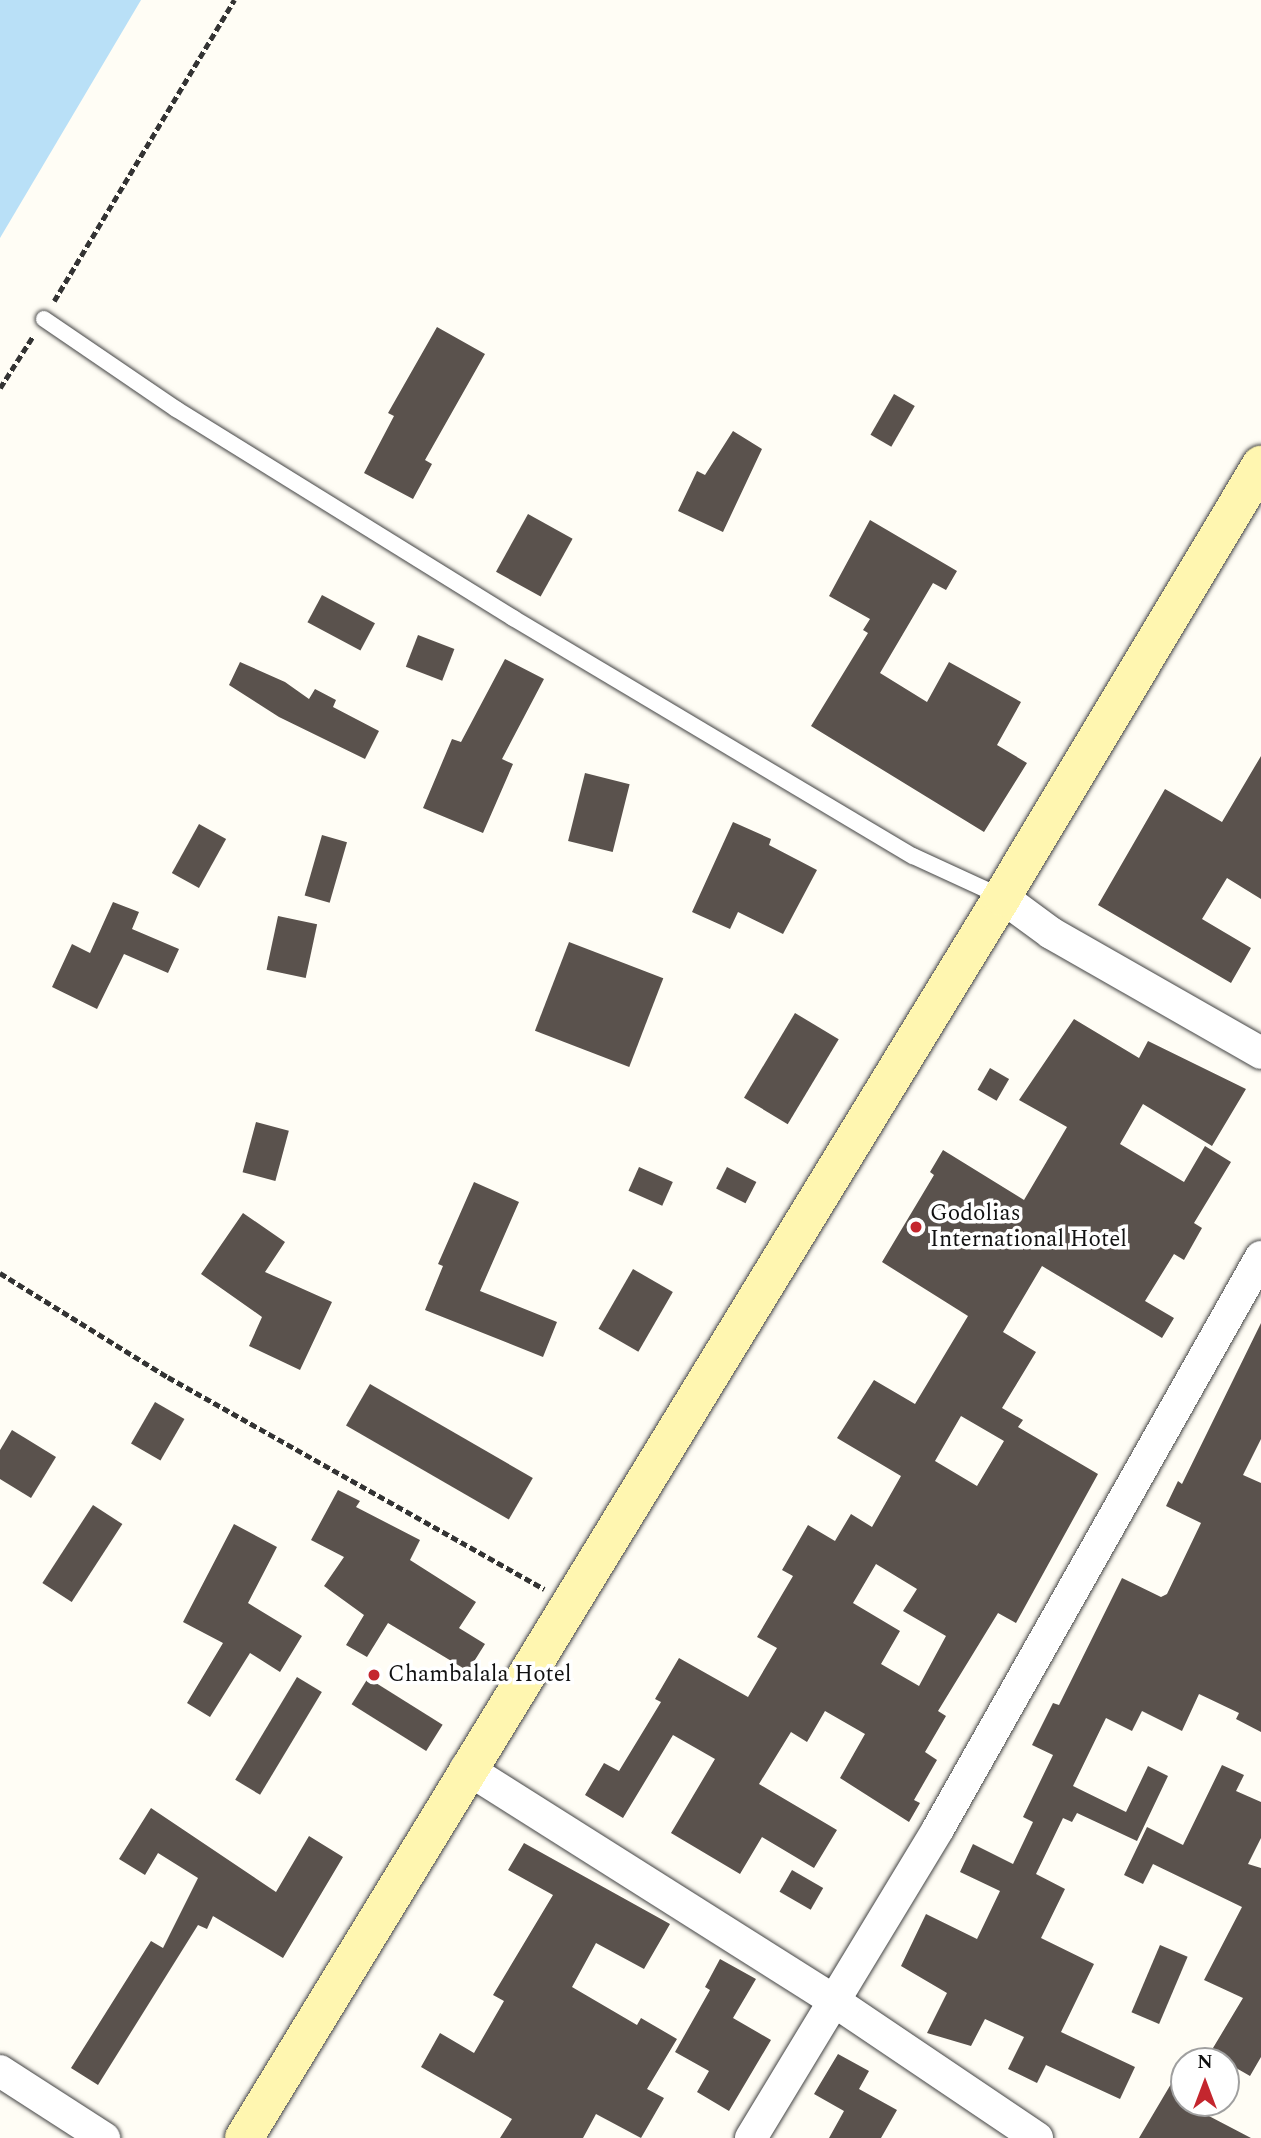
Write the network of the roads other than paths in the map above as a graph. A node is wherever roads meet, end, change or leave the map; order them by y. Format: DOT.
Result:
graph roads {
  1 [pos="44,319"];
  2 [pos="1261,465"];
  3 [pos="1003,897"];
  4 [pos="1261,1053"];
  5 [pos="1261,1257"];
  6 [pos="466,1768"];
  7 [pos="834,2001"];
  8 [pos="0,2071"];
  9 [pos="1029,2136"];
  10 [pos="104,2138"];
  11 [pos="244,2138"];
  12 [pos="751,2138"];
  1 -- 3 [label="lane"];
  2 -- 3 [label="main road"];
  3 -- 4 [label="street"];
  3 -- 6 [label="main road"];
  5 -- 7 [label="street"];
  6 -- 7 [label="street"];
  6 -- 11 [label="main road"];
  7 -- 9 [label="street"];
  7 -- 12 [label="street"];
  8 -- 10 [label="street"];
}
